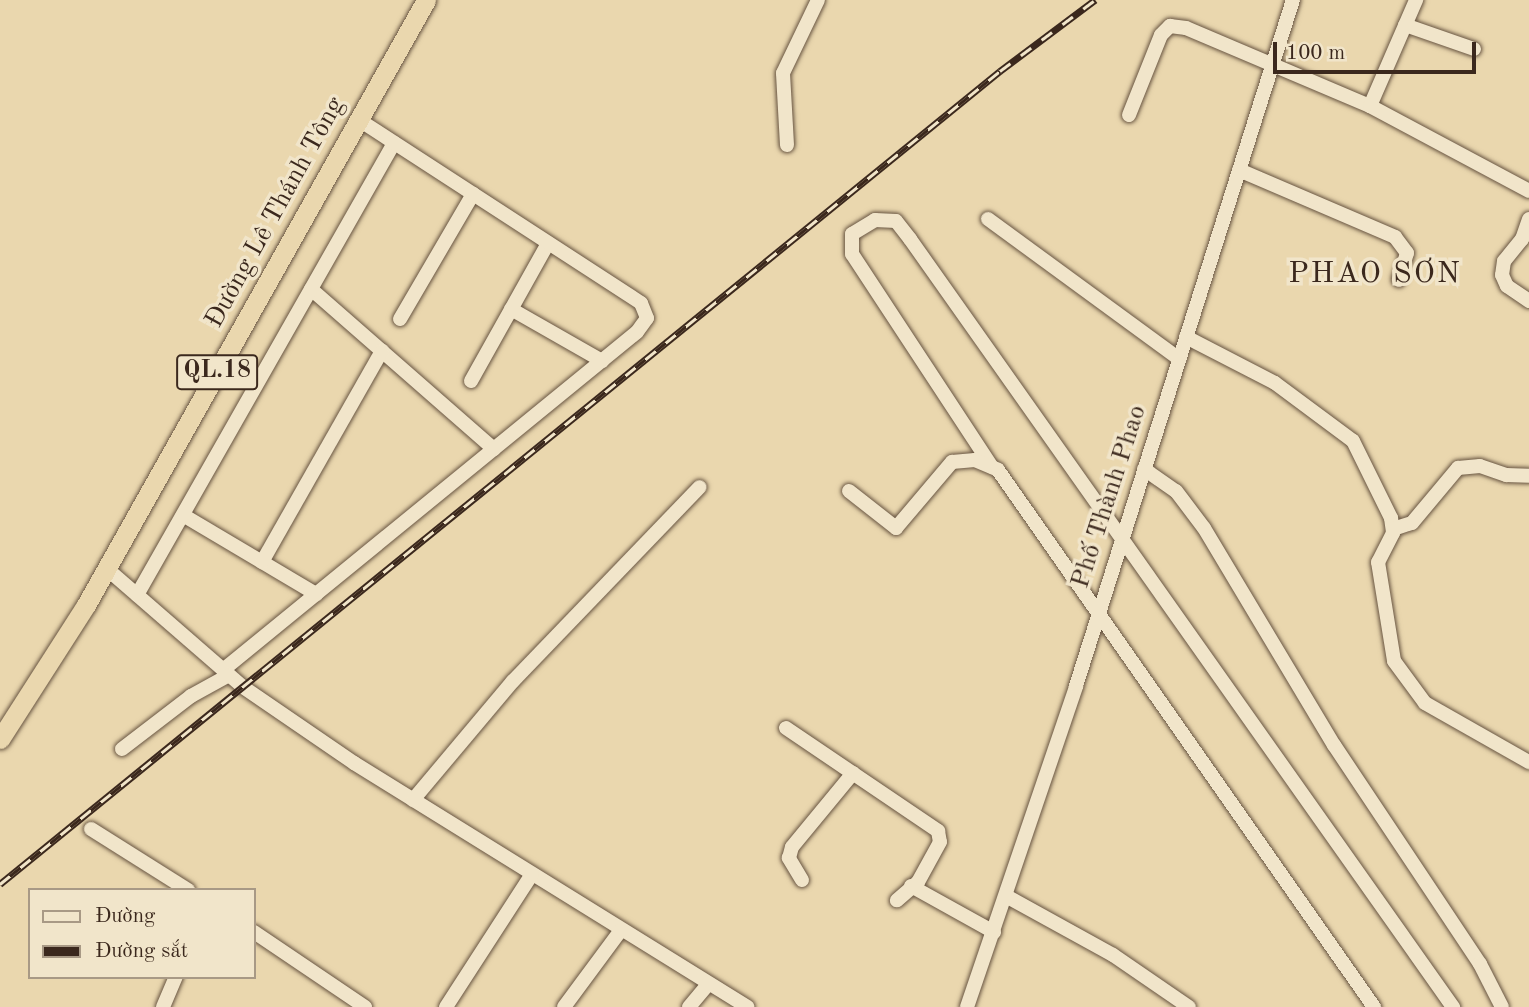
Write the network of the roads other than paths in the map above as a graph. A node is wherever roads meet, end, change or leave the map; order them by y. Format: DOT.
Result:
graph roads {
  1 [pos="426,0"];
  2 [pos="818,0"];
  3 [pos="1293,0"];
  4 [pos="1416,0"];
  5 [pos="1405,25"];
  6 [pos="1474,49"];
  7 [pos="1274,61"];
  8 [pos="1370,106"];
  9 [pos="1129,115"];
  10 [pos="359,120"];
  11 [pos="394,143"];
  12 [pos="787,145"];
  13 [pos="1239,170"];
  14 [pos="1529,191"];
  15 [pos="473,194"];
  16 [pos="988,219"];
  17 [pos="1529,219"];
  18 [pos="548,243"];
  19 [pos="1399,280"];
  20 [pos="311,289"];
  21 [pos="1529,300"];
  22 [pos="511,309"];
  23 [pos="400,319"];
  24 [pos="1186,337"];
  25 [pos="382,351"];
  26 [pos="1180,359"];
  27 [pos="602,361"];
  28 [pos="471,381"];
  29 [pos="494,449"];
  30 [pos="992,467"];
  31 [pos="1144,469"];
  32 [pos="1529,476"];
  33 [pos="700,487"];
  34 [pos="849,491"];
  35 [pos="183,515"];
  36 [pos="1392,529"];
  37 [pos="1120,545"];
  38 [pos="262,562"];
  39 [pos="106,568"];
  40 [pos="316,593"];
  41 [pos="137,595"];
  42 [pos="1099,612"];
  43 [pos="226,672"];
  44 [pos="786,728"];
  45 [pos="0,739"];
  46 [pos="122,749"];
  47 [pos="1529,762"];
  48 [pos="853,773"];
  49 [pos="413,800"];
  50 [pos="91,829"];
  51 [pos="532,874"];
  52 [pos="802,880"];
  53 [pos="911,886"];
  54 [pos="184,888"];
  55 [pos="1006,896"];
  56 [pos="897,900"];
  57 [pos="621,930"];
  58 [pos="994,932"];
  59 [pos="256,933"];
  60 [pos="175,979"];
  61 [pos="708,984"];
  62 [pos="163,1007"];
  63 [pos="365,1007"];
  64 [pos="446,1007"];
  65 [pos="564,1007"];
  66 [pos="689,1007"];
  67 [pos="747,1007"];
  68 [pos="967,1007"];
  69 [pos="1189,1007"];
  70 [pos="1374,1007"];
  71 [pos="1452,1007"];
  72 [pos="1502,1007"];
  1 -- 10 [label="highway, Đường Lê Thánh Tông / QL.18"];
  2 -- 12 [label="street"];
  3 -- 7 [label="street, Phố Thành Phao"];
  4 -- 5 [label="street"];
  5 -- 6 [label="street"];
  5 -- 8 [label="street"];
  7 -- 8 [label="street"];
  7 -- 9 [label="street"];
  7 -- 13 [label="street, Phố Thành Phao"];
  8 -- 14 [label="street"];
  10 -- 11 [label="street"];
  10 -- 39 [label="highway, Đường Lê Thánh Tông / QL.18"];
  11 -- 15 [label="street"];
  11 -- 20 [label="street"];
  13 -- 19 [label="street"];
  13 -- 24 [label="street, Phố Thành Phao"];
  15 -- 18 [label="street"];
  15 -- 23 [label="street"];
  16 -- 26 [label="street"];
  17 -- 21 [label="street"];
  18 -- 22 [label="street"];
  18 -- 27 [label="street"];
  20 -- 25 [label="street"];
  20 -- 35 [label="street"];
  22 -- 27 [label="street"];
  22 -- 28 [label="street"];
  24 -- 26 [label="street, Phố Thành Phao"];
  24 -- 36 [label="street"];
  25 -- 29 [label="street"];
  25 -- 38 [label="street"];
  26 -- 31 [label="street, Phố Thành Phao"];
  27 -- 29 [label="street"];
  29 -- 40 [label="street"];
  30 -- 34 [label="street"];
  30 -- 37 [label="street"];
  30 -- 42 [label="street"];
  31 -- 37 [label="street, Phố Thành Phao"];
  31 -- 72 [label="street"];
  32 -- 36 [label="street"];
  33 -- 49 [label="street"];
  35 -- 38 [label="street"];
  35 -- 41 [label="street"];
  36 -- 47 [label="street"];
  37 -- 42 [label="street, Phố Thành Phao"];
  37 -- 71 [label="street"];
  38 -- 40 [label="street"];
  39 -- 41 [label="street"];
  39 -- 45 [label="highway, Đường Lê Thánh Tông / QL.18"];
  40 -- 43 [label="street"];
  41 -- 43 [label="street"];
  42 -- 55 [label="street, Phố Thành Phao"];
  42 -- 70 [label="street"];
  43 -- 46 [label="street"];
  43 -- 49 [label="street"];
  44 -- 48 [label="street"];
  48 -- 52 [label="street"];
  48 -- 53 [label="street"];
  49 -- 51 [label="street"];
  50 -- 54 [label="street"];
  51 -- 57 [label="street"];
  51 -- 64 [label="street"];
  53 -- 56 [label="street"];
  53 -- 58 [label="street"];
  55 -- 58 [label="street, Phố Thành Phao"];
  55 -- 69 [label="street"];
  57 -- 61 [label="street"];
  57 -- 65 [label="street"];
  58 -- 68 [label="street, Phố Thành Phao"];
  59 -- 63 [label="street"];
  60 -- 62 [label="street"];
  61 -- 66 [label="street"];
  61 -- 67 [label="street"];
}
